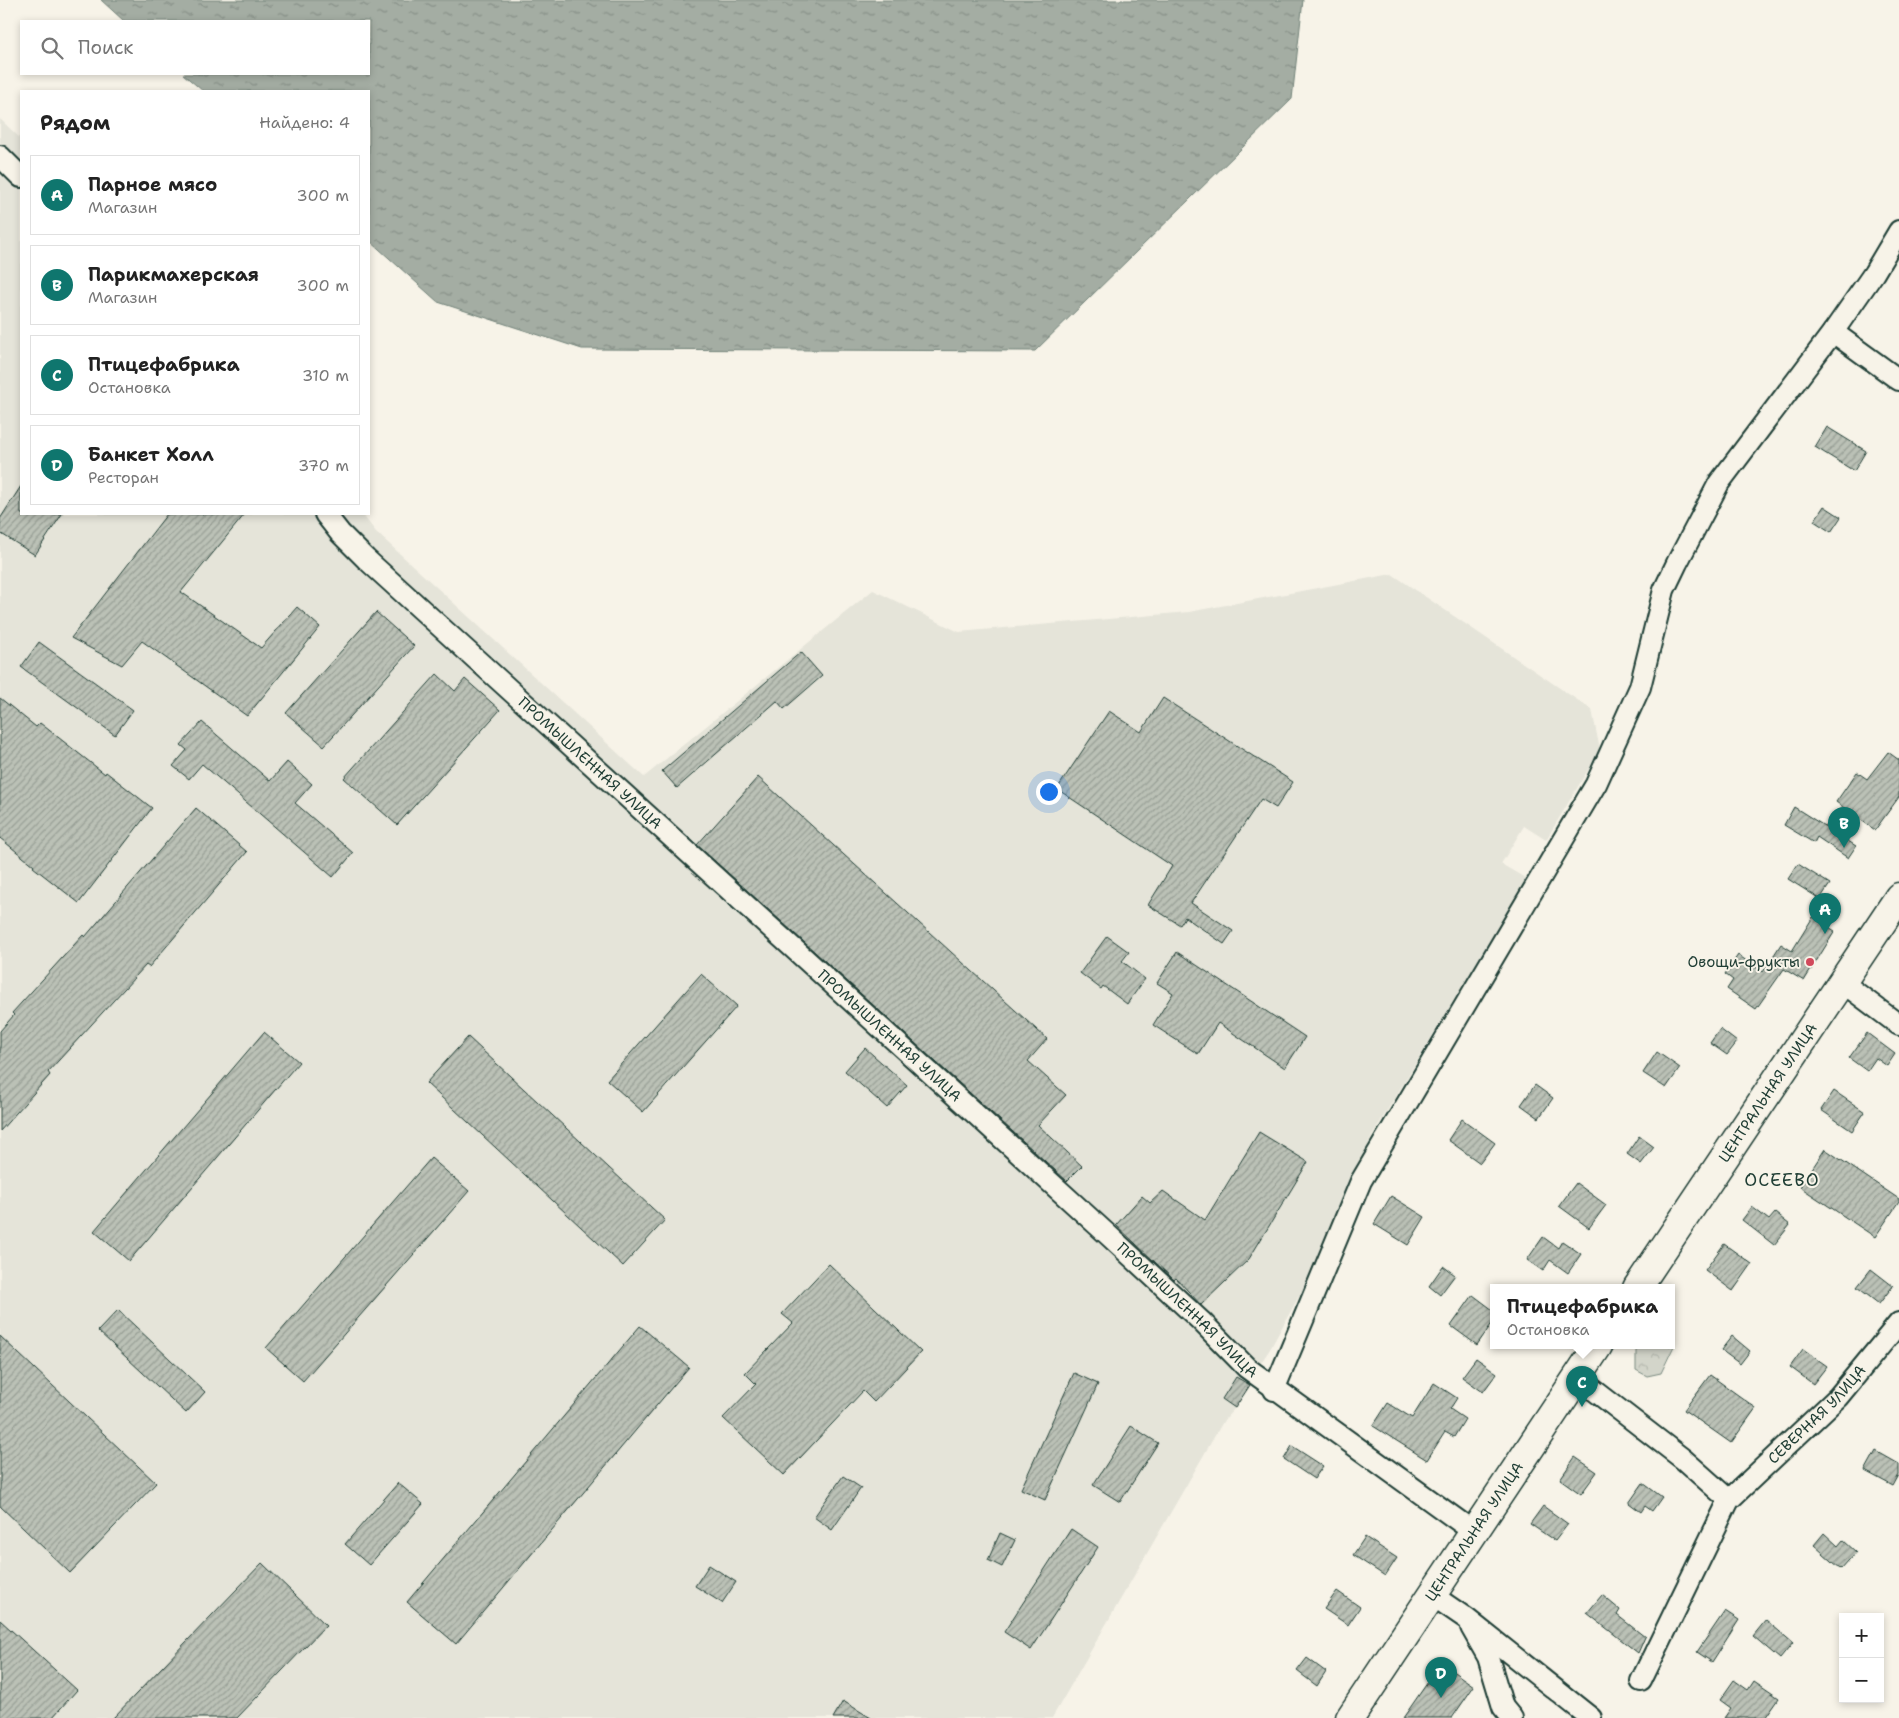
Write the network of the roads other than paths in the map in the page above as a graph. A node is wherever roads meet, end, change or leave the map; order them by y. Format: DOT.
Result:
graph roads {
  1 [pos="0,156"];
  2 [pos="20,176"];
  3 [pos="1899,231"];
  4 [pos="1834,332"];
  5 [pos="1899,380"];
  6 [pos="326,515"];
  7 [pos="1899,897"];
  8 [pos="1842,982"];
  9 [pos="1899,1025"];
  10 [pos="1640,1284"];
  11 [pos="1899,1323"];
  12 [pos="1596,1349"];
  13 [pos="1577,1377"];
  14 [pos="1274,1390"];
  15 [pos="1729,1500"];
  16 [pos="1474,1532"];
  17 [pos="1432,1596"];
  18 [pos="1467,1619"];
  19 [pos="1641,1681"];
  20 [pos="1350,1718"];
  21 [pos="1512,1718"];
  22 [pos="1591,1718"];
  1 -- 2 [label="street"];
  3 -- 4 [label="street"];
  4 -- 5 [label="street"];
  4 -- 14 [label="street"];
  6 -- 14 [label="street, ПРОМЫШЛЕННАЯ УЛИЦА"];
  7 -- 8 [label="main road, ЦЕНТРАЛЬНАЯ УЛИЦА"];
  8 -- 9 [label="street"];
  8 -- 10 [label="main road, ЦЕНТРАЛЬНАЯ УЛИЦА"];
  11 -- 15 [label="street, СЕВЕРНАЯ УЛИЦА"];
  12 -- 13 [label="main road, ЦЕНТРАЛЬНАЯ УЛИЦА"];
  13 -- 15 [label="street"];
  13 -- 16 [label="main road, ЦЕНТРАЛЬНАЯ УЛИЦА"];
  14 -- 16 [label="street, ПРОМЫШЛЕННАЯ УЛИЦА"];
  15 -- 19 [label="street, СЕВЕРНАЯ УЛИЦА"];
  16 -- 17 [label="main road, ЦЕНТРАЛЬНАЯ УЛИЦА"];
  17 -- 18 [label="street"];
  17 -- 20 [label="main road, ЦЕНТРАЛЬНАЯ УЛИЦА"];
  18 -- 21 [label="street"];
  18 -- 22 [label="street"];
}
